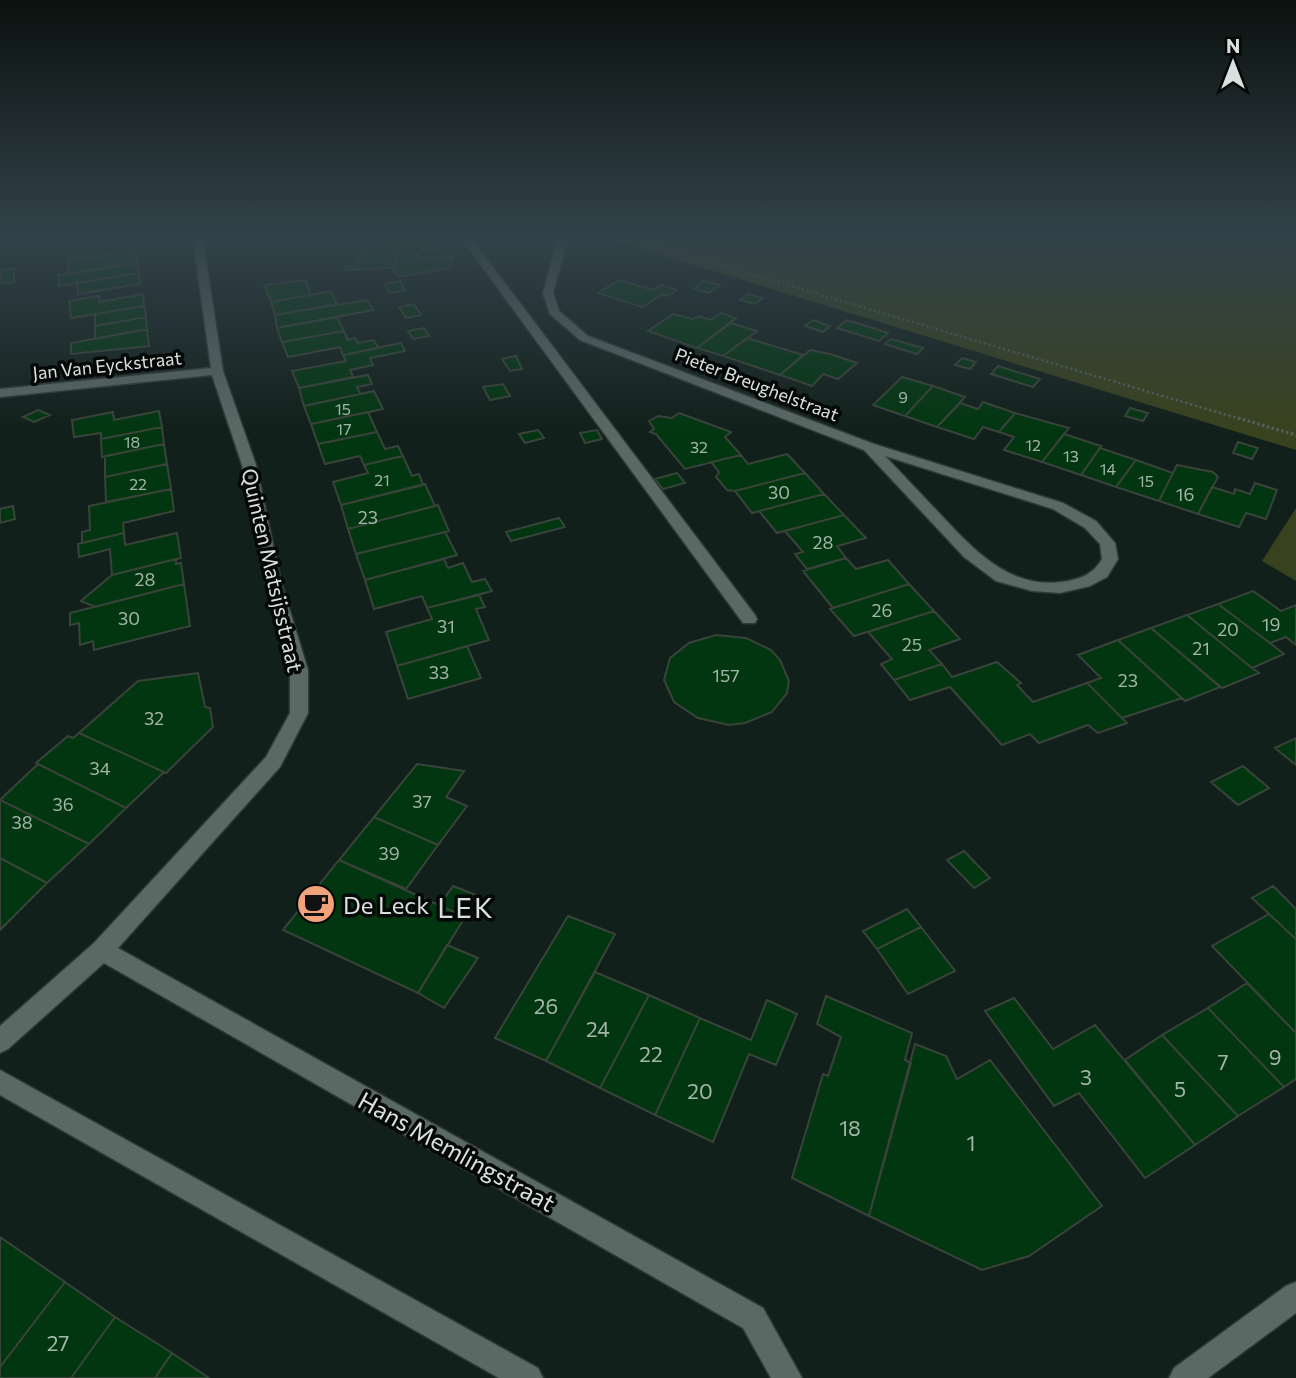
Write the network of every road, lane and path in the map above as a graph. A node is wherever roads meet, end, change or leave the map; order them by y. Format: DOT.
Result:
graph roads {
  1 [pos="207,302"];
  2 [pos="514,302"];
  3 [pos="551,302"];
  4 [pos="847,302"];
  5 [pos="217,372"];
  6 [pos="0,393"];
  7 [pos="1296,435"];
  8 [pos="869,447"];
  9 [pos="749,619"];
  10 [pos="102,950"];
  11 [pos="0,1041"];
  12 [pos="0,1082"];
  13 [pos="1296,1296"];
  14 [pos="528,1378"];
  15 [pos="787,1378"];
  16 [pos="1184,1378"];
  1 -- 5 [label="street, Quinten Matsijsstraat"];
  2 -- 9 [label="street"];
  3 -- 8 [label="street, Pieter Breughelstraat"];
  4 -- 7 [label="path"];
  5 -- 6 [label="street, Jan Van Eyckstraat"];
  5 -- 10 [label="street, Quinten Matsijsstraat"];
  8 -- 8 [label="street, Pieter Breughelstraat"];
  10 -- 11 [label="street, Quinten Matsijsstraat"];
  10 -- 15 [label="street, Hans Memlingstraat"];
  12 -- 14 [label="street"];
  13 -- 16 [label="street"];
}
